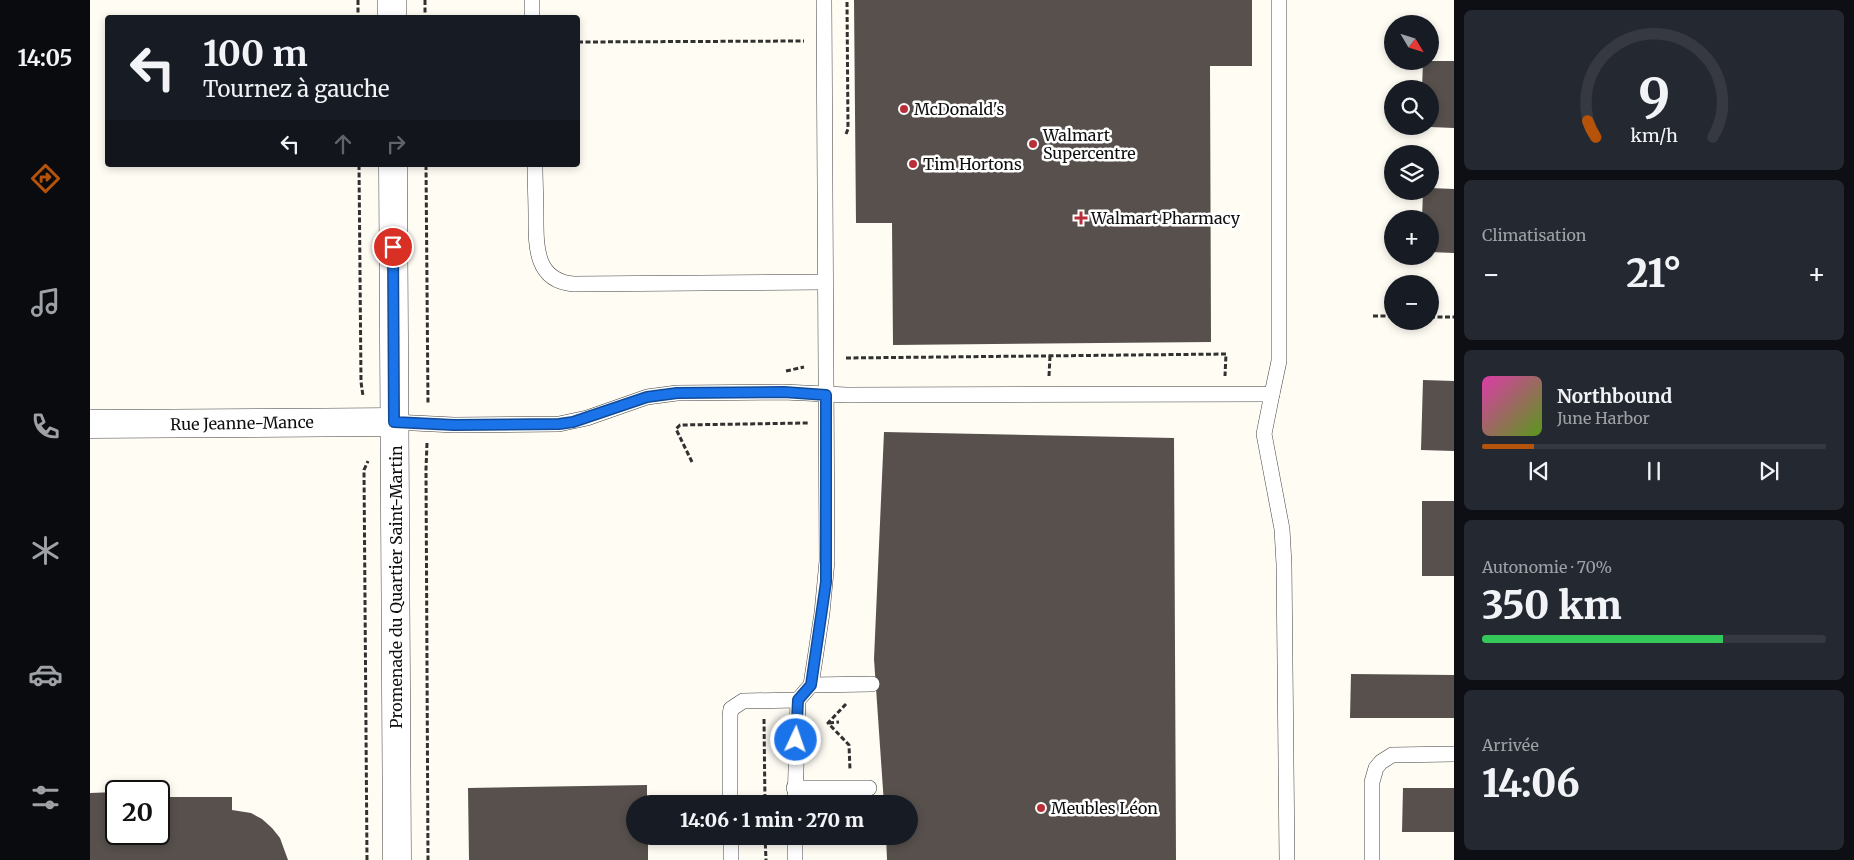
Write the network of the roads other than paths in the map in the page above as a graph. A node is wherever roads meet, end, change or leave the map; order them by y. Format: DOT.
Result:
graph roads {
  1 [pos="392,0"];
  2 [pos="532,0"];
  3 [pos="824,0"];
  4 [pos="1279,0"];
  5 [pos="392,15"];
  6 [pos="532,15"];
  7 [pos="393,167"];
  8 [pos="535,167"];
  9 [pos="825,282"];
  10 [pos="1272,394"];
  11 [pos="826,395"];
  12 [pos="394,422"];
  13 [pos="90,424"];
  14 [pos="872,684"];
  15 [pos="811,685"];
  16 [pos="798,700"];
  17 [pos="1454,754"];
  18 [pos="794,788"];
  19 [pos="869,788"];
  20 [pos="730,795"];
  21 [pos="794,795"];
  22 [pos="731,845"];
  23 [pos="795,845"];
  24 [pos="397,860"];
  25 [pos="731,860"];
  26 [pos="795,860"];
  27 [pos="1287,860"];
  28 [pos="1372,860"];
  1 -- 5 [label="street"];
  2 -- 6 [label="lane"];
  3 -- 9 [label="lane"];
  4 -- 10 [label="lane"];
  7 -- 12 [label="street, Promenade du Quartier Saint-Martin"];
  8 -- 9 [label="lane"];
  9 -- 11 [label="lane"];
  10 -- 11 [label="lane"];
  10 -- 27 [label="lane"];
  11 -- 12 [label="lane"];
  11 -- 15 [label="lane"];
  12 -- 13 [label="street, Rue Jeanne-Mance"];
  12 -- 24 [label="street, Promenade du Quartier Saint-Martin"];
  14 -- 15 [label="lane"];
  15 -- 16 [label="lane"];
  16 -- 18 [label="lane"];
  16 -- 20 [label="lane"];
  17 -- 28 [label="lane"];
  18 -- 19 [label="lane"];
  18 -- 21 [label="lane"];
  22 -- 25 [label="lane"];
  23 -- 26 [label="lane"];
}
